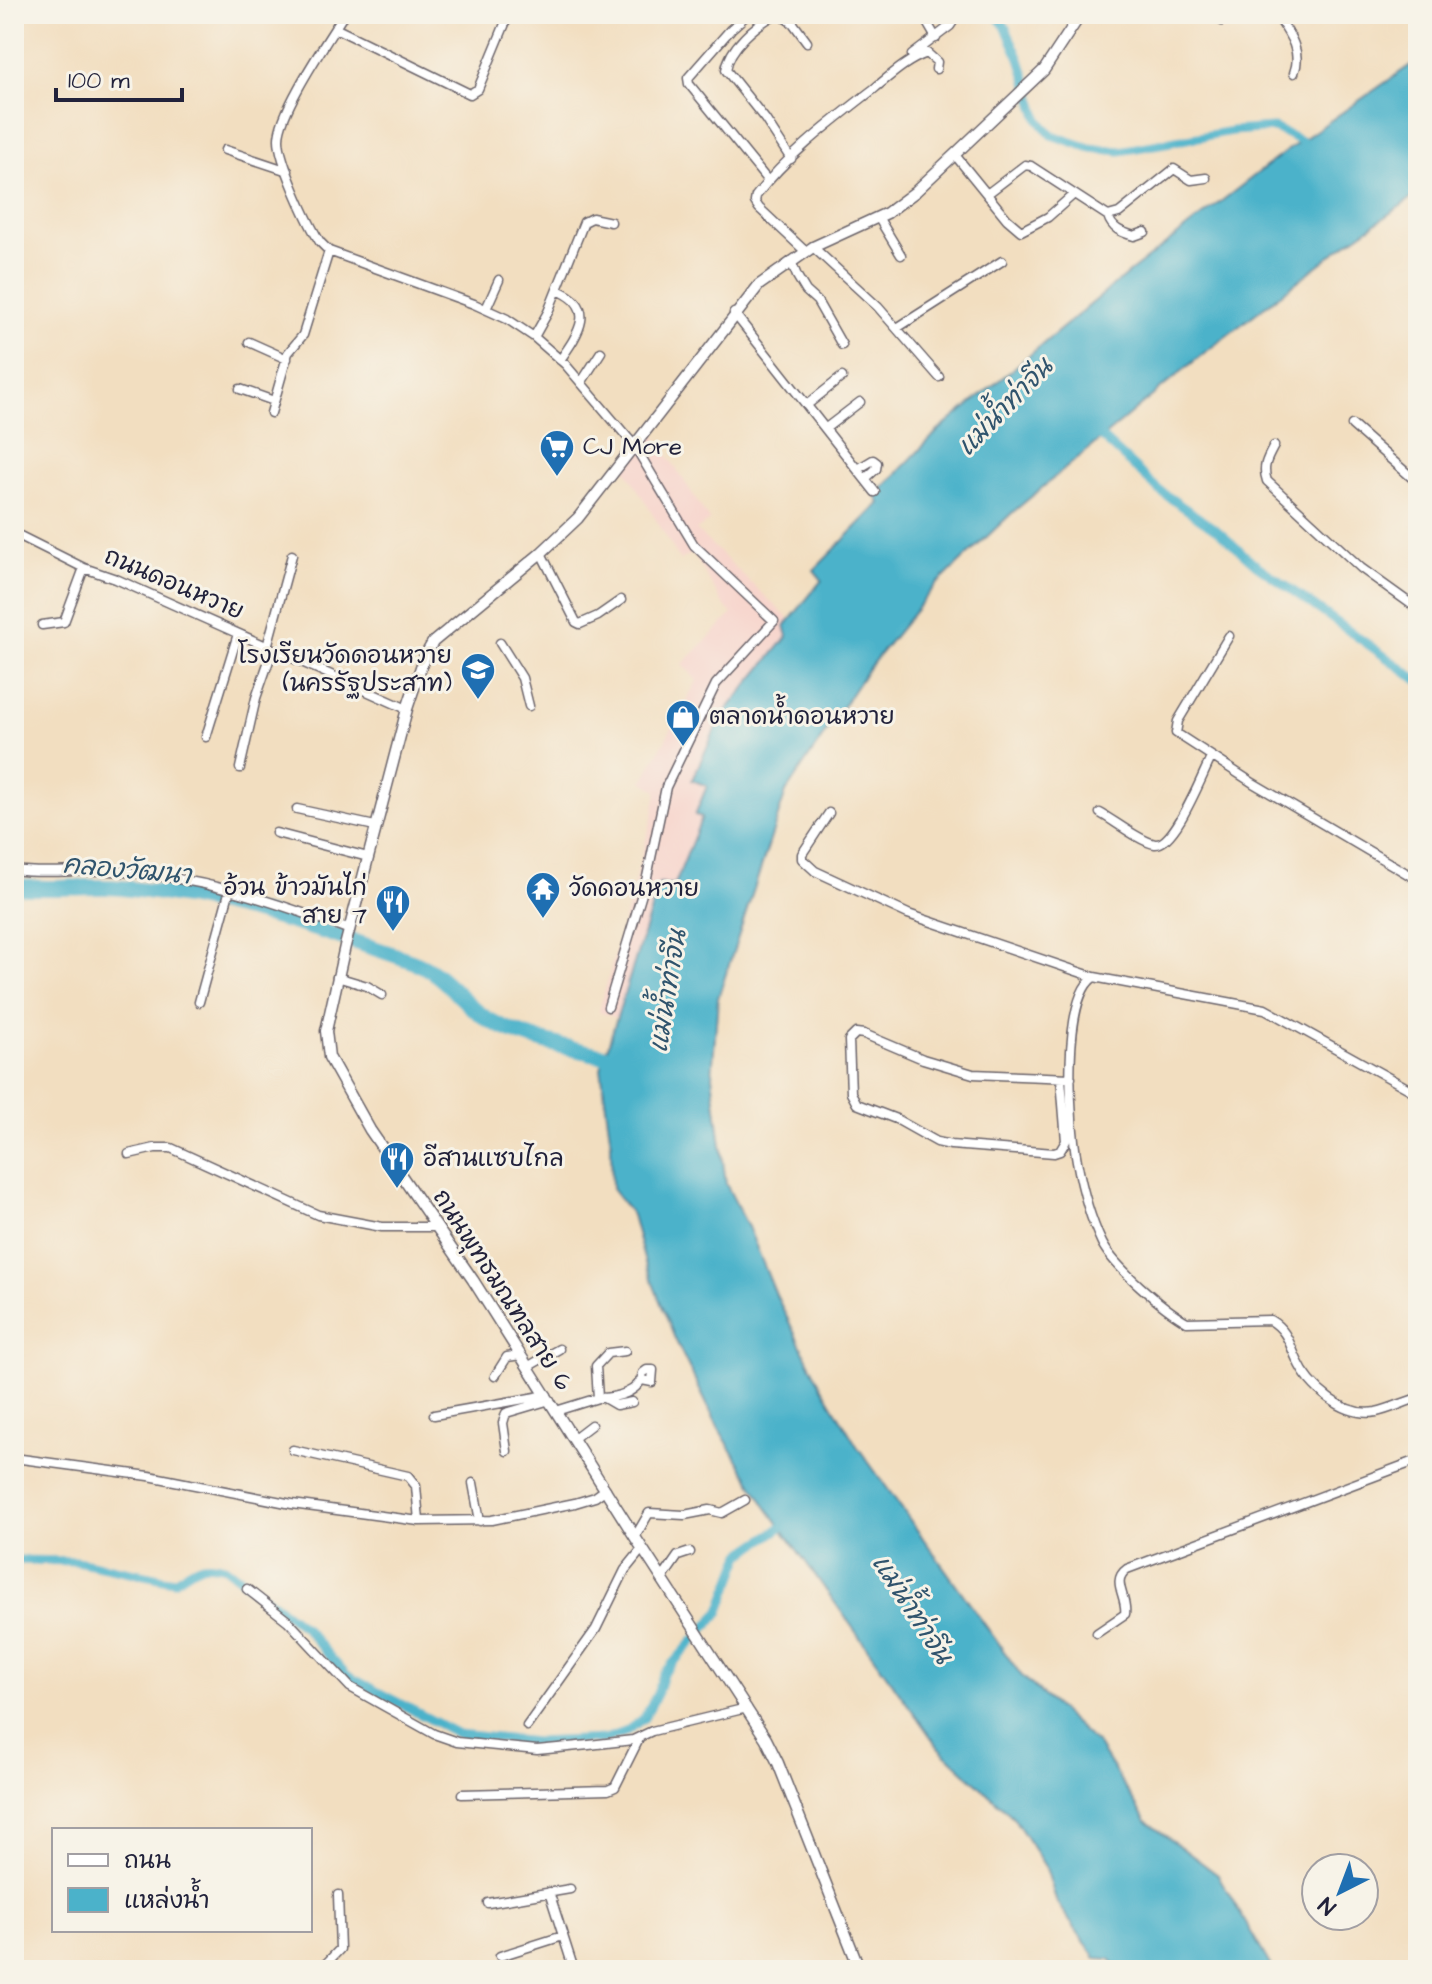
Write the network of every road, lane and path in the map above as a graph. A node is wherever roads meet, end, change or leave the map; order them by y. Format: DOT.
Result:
graph roads {
  1 [pos="344,14"];
  2 [pos="509,14"];
  3 [pos="748,14"];
  4 [pos="777,14"];
  5 [pos="922,14"];
  6 [pos="958,14"];
  7 [pos="1081,14"];
  8 [pos="1235,14"];
  9 [pos="1276,14"];
  10 [pos="1222,21"];
  11 [pos="335,28"];
  12 [pos="936,38"];
  13 [pos="807,42"];
  14 [pos="904,65"];
  15 [pos="936,69"];
  16 [pos="1294,73"];
  17 [pos="225,150"];
  18 [pos="955,155"];
  19 [pos="791,159"];
  20 [pos="288,171"];
  21 [pos="1206,178"];
  22 [pos="768,181"];
  23 [pos="987,194"];
  24 [pos="1074,194"];
  25 [pos="1108,216"];
  26 [pos="878,217"];
  27 [pos="611,222"];
  28 [pos="1145,232"];
  29 [pos="810,250"];
  30 [pos="329,251"];
  31 [pos="901,255"];
  32 [pos="791,261"];
  33 [pos="1002,261"];
  34 [pos="499,280"];
  35 [pos="557,290"];
  36 [pos="486,309"];
  37 [pos="734,313"];
  38 [pos="897,328"];
  39 [pos="534,337"];
  40 [pos="249,342"];
  41 [pos="842,345"];
  42 [pos="601,352"];
  43 [pos="287,359"];
  44 [pos="560,360"];
  45 [pos="842,377"];
  46 [pos="939,377"];
  47 [pos="581,383"];
  48 [pos="240,389"];
  49 [pos="274,401"];
  50 [pos="860,402"];
  51 [pos="808,404"];
  52 [pos="271,413"];
  53 [pos="1352,425"];
  54 [pos="826,428"];
  55 [pos="634,445"];
  56 [pos="1274,446"];
  57 [pos="858,469"];
  58 [pos="865,479"];
  59 [pos="1418,483"];
  60 [pos="875,492"];
  61 [pos="15,533"];
  62 [pos="14,551"];
  63 [pos="541,553"];
  64 [pos="292,555"];
  65 [pos="84,568"];
  66 [pos="621,600"];
  67 [pos="1418,609"];
  68 [pos="42,625"];
  69 [pos="238,634"];
  70 [pos="1229,636"];
  71 [pos="500,643"];
  72 [pos="270,648"];
  73 [pos="529,706"];
  74 [pos="407,709"];
  75 [pos="206,737"];
  76 [pos="1211,758"];
  77 [pos="240,768"];
  78 [pos="297,809"];
  79 [pos="829,813"];
  80 [pos="1100,813"];
  81 [pos="375,826"];
  82 [pos="276,833"];
  83 [pos="368,857"];
  84 [pos="14,870"];
  85 [pos="1418,880"];
  86 [pos="230,889"];
  87 [pos="347,938"];
  88 [pos="337,977"];
  89 [pos="1094,977"];
  90 [pos="382,995"];
  91 [pos="199,1002"];
  92 [pos="608,1007"];
  93 [pos="1066,1078"];
  94 [pos="1418,1094"];
  95 [pos="129,1154"];
  96 [pos="437,1227"];
  97 [pos="559,1349"];
  98 [pos="625,1351"];
  99 [pos="521,1355"];
  100 [pos="529,1366"];
  101 [pos="495,1376"];
  102 [pos="642,1380"];
  103 [pos="548,1398"];
  104 [pos="601,1398"];
  105 [pos="1418,1398"];
  106 [pos="632,1402"];
  107 [pos="556,1411"];
  108 [pos="434,1415"];
  109 [pos="591,1425"];
  110 [pos="574,1438"];
  111 [pos="293,1450"];
  112 [pos="507,1451"];
  113 [pos="14,1458"];
  114 [pos="1418,1460"];
  115 [pos="473,1483"];
  116 [pos="606,1489"];
  117 [pos="745,1500"];
  118 [pos="419,1521"];
  119 [pos="480,1521"];
  120 [pos="635,1537"];
  121 [pos="642,1549"];
  122 [pos="690,1552"];
  123 [pos="662,1579"];
  124 [pos="247,1589"];
  125 [pos="1097,1633"];
  126 [pos="747,1708"];
  127 [pos="527,1726"];
  128 [pos="640,1737"];
  129 [pos="462,1794"];
  130 [pos="570,1889"];
  131 [pos="549,1892"];
  132 [pos="338,1895"];
  133 [pos="488,1903"];
  134 [pos="563,1936"];
  135 [pos="500,1956"];
  136 [pos="320,1970"];
  137 [pos="574,1970"];
  138 [pos="860,1970"];
  1 -- 11 [label="street"];
  2 -- 11 [label="street"];
  3 -- 22 [label="street"];
  4 -- 13 [label="street"];
  4 -- 19 [label="street"];
  5 -- 12 [label="street"];
  6 -- 12 [label="street"];
  7 -- 18 [label="main road, ถนนพุทธมณฑลสาย 6"];
  8 -- 10 [label="street"];
  9 -- 16 [label="street"];
  11 -- 20 [label="street"];
  12 -- 14 [label="street"];
  14 -- 15 [label="street"];
  14 -- 19 [label="street"];
  17 -- 20 [label="street"];
  18 -- 23 [label="street"];
  18 -- 26 [label="main road, ถนนพุทธมณฑลสาย 6"];
  19 -- 22 [label="street"];
  20 -- 30 [label="street"];
  21 -- 25 [label="street"];
  22 -- 29 [label="street"];
  23 -- 24 [label="street"];
  23 -- 24 [label="street"];
  24 -- 25 [label="street"];
  25 -- 28 [label="street"];
  26 -- 29 [label="main road, ถนนพุทธมณฑลสาย 6"];
  26 -- 31 [label="street"];
  27 -- 35 [label="street"];
  29 -- 32 [label="main road, ถนนพุทธมณฑลสาย 6"];
  29 -- 38 [label="street"];
  30 -- 36 [label="street"];
  30 -- 43 [label="street"];
  32 -- 37 [label="main road, ถนนพุทธมณฑลสาย 6"];
  32 -- 41 [label="street"];
  33 -- 38 [label="street"];
  34 -- 36 [label="street"];
  35 -- 39 [label="street"];
  35 -- 44 [label="street"];
  36 -- 39 [label="street"];
  37 -- 51 [label="street"];
  37 -- 55 [label="main road, ถนนพุทธมณฑลสาย 6"];
  38 -- 46 [label="street"];
  39 -- 44 [label="street"];
  40 -- 43 [label="street"];
  42 -- 47 [label="street"];
  43 -- 49 [label="street"];
  44 -- 47 [label="street"];
  45 -- 51 [label="street"];
  47 -- 55 [label="street"];
  48 -- 49 [label="street"];
  49 -- 52 [label="street"];
  50 -- 54 [label="street"];
  51 -- 54 [label="street"];
  53 -- 59 [label="street"];
  54 -- 57 [label="street"];
  55 -- 63 [label="main road, ถนนพุทธมณฑลสาย 6"];
  55 -- 92 [label="street"];
  56 -- 67 [label="street"];
  57 -- 58 [label="street"];
  57 -- 58 [label="street"];
  58 -- 60 [label="street"];
  61 -- 62 [label="street"];
  61 -- 65 [label="street, ถนนดอนหวาย"];
  63 -- 66 [label="street"];
  63 -- 74 [label="main road, ถนนพุทธมณฑลสาย 6"];
  64 -- 72 [label="street"];
  65 -- 68 [label="street"];
  65 -- 69 [label="street, ถนนดอนหวาย"];
  69 -- 72 [label="street, ถนนดอนหวาย"];
  69 -- 75 [label="street"];
  70 -- 76 [label="street"];
  71 -- 73 [label="street"];
  72 -- 74 [label="street, ถนนดอนหวาย"];
  72 -- 77 [label="street"];
  74 -- 81 [label="main road, ถนนพุทธมณฑลสาย 6"];
  76 -- 80 [label="street"];
  76 -- 85 [label="street"];
  78 -- 81 [label="street"];
  79 -- 89 [label="street"];
  81 -- 83 [label="main road, ถนนพุทธมณฑลสาย 6"];
  82 -- 83 [label="street"];
  83 -- 87 [label="main road, ถนนพุทธมณฑลสาย 6"];
  84 -- 86 [label="street"];
  86 -- 87 [label="street"];
  86 -- 91 [label="street"];
  87 -- 88 [label="main road, ถนนพุทธมณฑลสาย 6"];
  88 -- 90 [label="street"];
  88 -- 96 [label="main road, ถนนพุทธมณฑลสาย 6"];
  89 -- 93 [label="street"];
  89 -- 94 [label="street"];
  93 -- 93 [label="street"];
  93 -- 105 [label="street"];
  95 -- 96 [label="street"];
  96 -- 99 [label="main road, ถนนพุทธมณฑลสาย 6"];
  97 -- 100 [label="street"];
  98 -- 104 [label="street"];
  99 -- 100 [label="main road, ถนนพุทธมณฑลสาย 6"];
  99 -- 101 [label="street"];
  100 -- 103 [label="main road, ถนนพุทธมณฑลสาย 6"];
  102 -- 104 [label="street"];
  103 -- 107 [label="main road, ถนนพุทธมณฑลสาย 6"];
  103 -- 108 [label="street"];
  103 -- 112 [label="street"];
  104 -- 106 [label="street"];
  104 -- 107 [label="street"];
  107 -- 110 [label="main road, ถนนพุทธมณฑลสาย 6"];
  109 -- 110 [label="street"];
  110 -- 116 [label="main road, ถนนพุทธมณฑลสาย 6"];
  111 -- 118 [label="street"];
  113 -- 118 [label="street"];
  114 -- 125 [label="street"];
  115 -- 119 [label="street"];
  116 -- 119 [label="street"];
  116 -- 120 [label="main road, ถนนพุทธมณฑลสาย 6"];
  117 -- 120 [label="street"];
  118 -- 119 [label="street"];
  120 -- 121 [label="main road, ถนนพุทธมณฑลสาย 6"];
  121 -- 123 [label="main road, ถนนพุทธมณฑลสาย 6"];
  121 -- 127 [label="street"];
  122 -- 123 [label="street"];
  123 -- 126 [label="main road, ถนนพุทธมณฑลสาย 6"];
  124 -- 128 [label="street"];
  126 -- 128 [label="street"];
  126 -- 138 [label="main road, ถนนพุทธมณฑลสาย 6"];
  128 -- 129 [label="street"];
  130 -- 131 [label="street"];
  131 -- 133 [label="street"];
  131 -- 134 [label="street"];
  132 -- 136 [label="street"];
  134 -- 135 [label="street"];
  134 -- 137 [label="street"];
}
